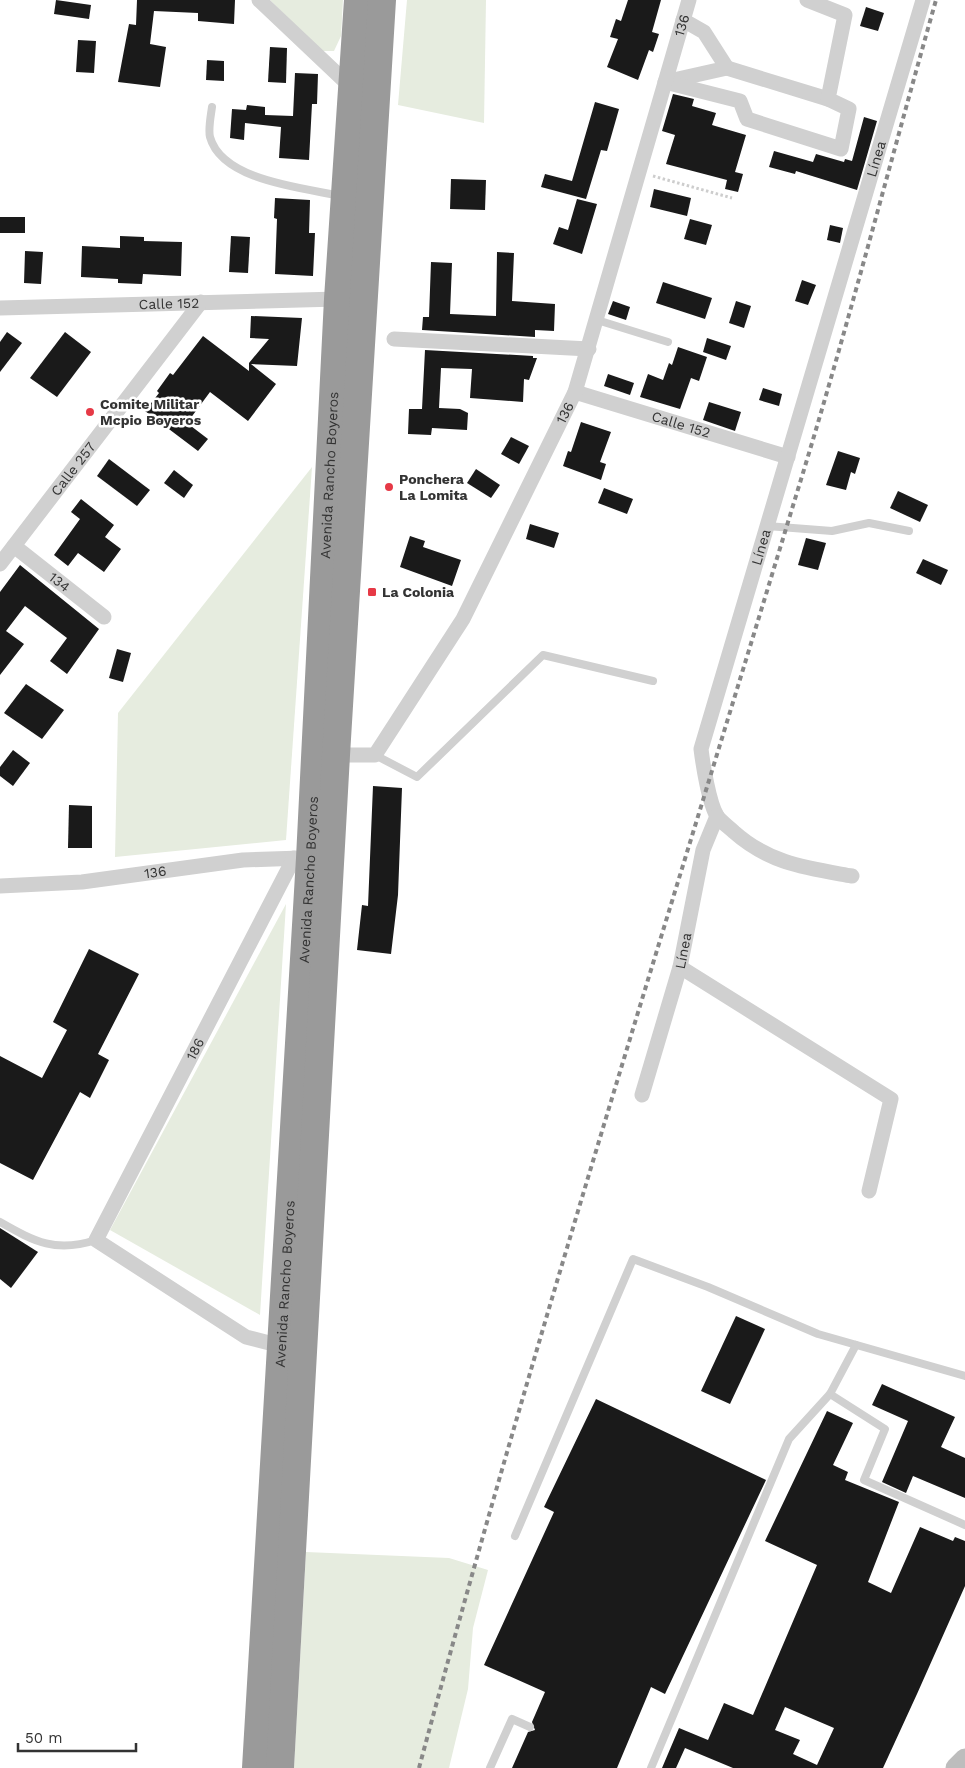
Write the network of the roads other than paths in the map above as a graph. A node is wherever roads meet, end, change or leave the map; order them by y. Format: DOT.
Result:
graph roads {
  1 [pos="259,0"];
  2 [pos="358,0"];
  3 [pos="382,0"];
  4 [pos="688,0"];
  5 [pos="807,0"];
  6 [pos="923,0"];
  7 [pos="683,20"];
  8 [pos="727,68"];
  9 [pos="665,82"];
  10 [pos="351,87"];
  11 [pos="828,99"];
  12 [pos="212,106"];
  13 [pos="345,197"];
  14 [pos="338,299"];
  15 [pos="201,302"];
  16 [pos="0,308"];
  17 [pos="597,320"];
  18 [pos="394,339"];
  19 [pos="668,342"];
  20 [pos="588,349"];
  21 [pos="576,392"];
  22 [pos="788,457"];
  23 [pos="767,526"];
  24 [pos="909,531"];
  25 [pos="14,546"];
  26 [pos="0,564"];
  27 [pos="104,616"];
  28 [pos="652,681"];
  29 [pos="336,754"];
  30 [pos="375,755"];
  31 [pos="718,816"];
  32 [pos="302,858"];
  33 [pos="852,876"];
  34 [pos="0,886"];
  35 [pos="680,967"];
  36 [pos="642,1095"];
  37 [pos="869,1191"];
  38 [pos="0,1222"];
  39 [pos="96,1240"];
  40 [pos="856,1345"];
  41 [pos="281,1346"];
  42 [pos="965,1376"];
  43 [pos="830,1394"];
  44 [pos="965,1525"];
  45 [pos="516,1536"];
  46 [pos="530,1728"];
  47 [pos="965,1759"];
  48 [pos="256,1768"];
  49 [pos="280,1768"];
  50 [pos="490,1768"];
  51 [pos="651,1768"];
  52 [pos="956,1768"];
  1 -- 10 [label="street"];
  2 -- 10 [label="highway, Avenida Rancho Boyeros"];
  3 -- 29 [label="highway, Avenida Rancho Boyeros"];
  4 -- 7 [label="street, 136"];
  5 -- 11 [label="street"];
  6 -- 22 [label="street, Línea"];
  7 -- 8 [label="street"];
  7 -- 9 [label="street, 136"];
  8 -- 9 [label="street"];
  8 -- 11 [label="street"];
  9 -- 11 [label="street"];
  9 -- 17 [label="street, 136"];
  10 -- 13 [label="highway, Avenida Rancho Boyeros"];
  12 -- 13 [label="lane"];
  13 -- 14 [label="highway, Avenida Rancho Boyeros"];
  14 -- 15 [label="street, Calle 152"];
  14 -- 32 [label="highway, Avenida Rancho Boyeros"];
  15 -- 16 [label="street, Calle 152"];
  15 -- 25 [label="street, Calle 257"];
  17 -- 19 [label="lane"];
  17 -- 20 [label="street, 136"];
  18 -- 20 [label="street"];
  20 -- 21 [label="street, 136"];
  21 -- 22 [label="street, Calle 152"];
  21 -- 30 [label="street, 136"];
  22 -- 23 [label="street, Línea"];
  23 -- 24 [label="lane"];
  23 -- 31 [label="street, Línea"];
  25 -- 26 [label="street, Calle 257"];
  25 -- 27 [label="street, 134"];
  28 -- 30 [label="lane"];
  29 -- 30 [label="street"];
  29 -- 49 [label="highway, Avenida Rancho Boyeros"];
  31 -- 33 [label="street"];
  31 -- 35 [label="street, Línea"];
  32 -- 34 [label="street, 136"];
  32 -- 39 [label="street, 186"];
  32 -- 41 [label="highway, Avenida Rancho Boyeros"];
  35 -- 36 [label="street, Línea"];
  35 -- 37 [label="street"];
  38 -- 39 [label="lane"];
  39 -- 41 [label="street"];
  40 -- 42 [label="lane"];
  40 -- 43 [label="lane"];
  40 -- 45 [label="lane"];
  41 -- 48 [label="highway, Avenida Rancho Boyeros"];
  43 -- 44 [label="lane"];
  43 -- 51 [label="lane"];
  46 -- 50 [label="lane"];
  47 -- 52 [label="main road"];
}
